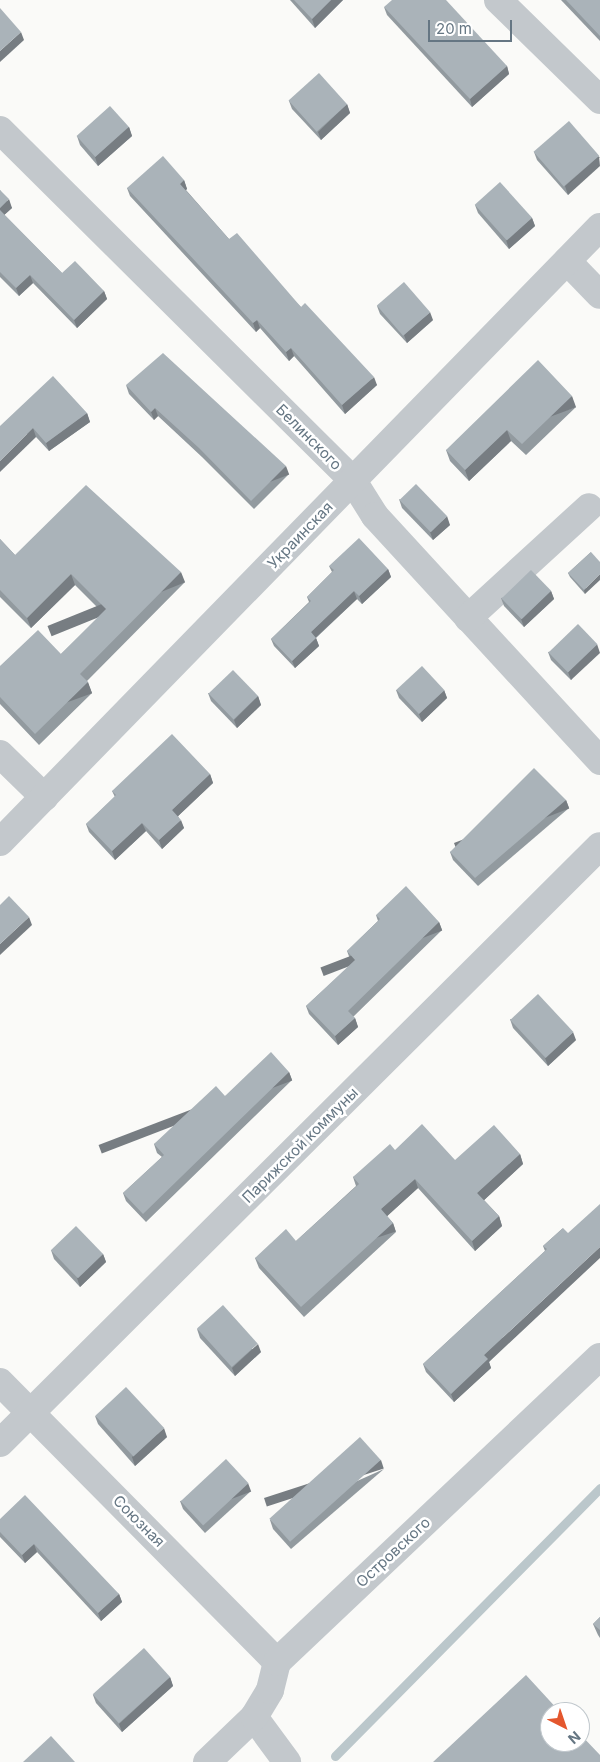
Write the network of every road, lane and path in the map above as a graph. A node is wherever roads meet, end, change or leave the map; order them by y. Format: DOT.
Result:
graph roads {
  1 [pos="498,0"];
  2 [pos="600,100"];
  3 [pos="0,130"];
  4 [pos="600,227"];
  5 [pos="567,261"];
  6 [pos="600,295"];
  7 [pos="353,481"];
  8 [pos="589,507"];
  9 [pos="468,618"];
  10 [pos="0,754"];
  11 [pos="600,761"];
  12 [pos="44,797"];
  13 [pos="0,842"];
  14 [pos="600,846"];
  15 [pos="600,1357"];
  16 [pos="0,1382"];
  17 [pos="32,1412"];
  18 [pos="0,1443"];
  19 [pos="277,1662"];
  20 [pos="254,1717"];
  21 [pos="207,1762"];
  22 [pos="287,1762"];
  1 -- 2 [label="street"];
  3 -- 7 [label="street, Белинского"];
  4 -- 5 [label="street, Украинская"];
  5 -- 6 [label="street"];
  5 -- 7 [label="street, Украинская"];
  7 -- 9 [label="street, Белинского"];
  7 -- 12 [label="street, Украинская"];
  8 -- 9 [label="street"];
  9 -- 11 [label="street, Белинского"];
  10 -- 12 [label="street"];
  12 -- 13 [label="street, Украинская"];
  14 -- 17 [label="street, Парижской коммуны"];
  15 -- 19 [label="street, Островского"];
  16 -- 17 [label="street, Союзная"];
  17 -- 18 [label="street, Парижской коммуны"];
  17 -- 19 [label="street, Союзная"];
  19 -- 20 [label="street"];
  20 -- 21 [label="street"];
  20 -- 22 [label="street"];
}
